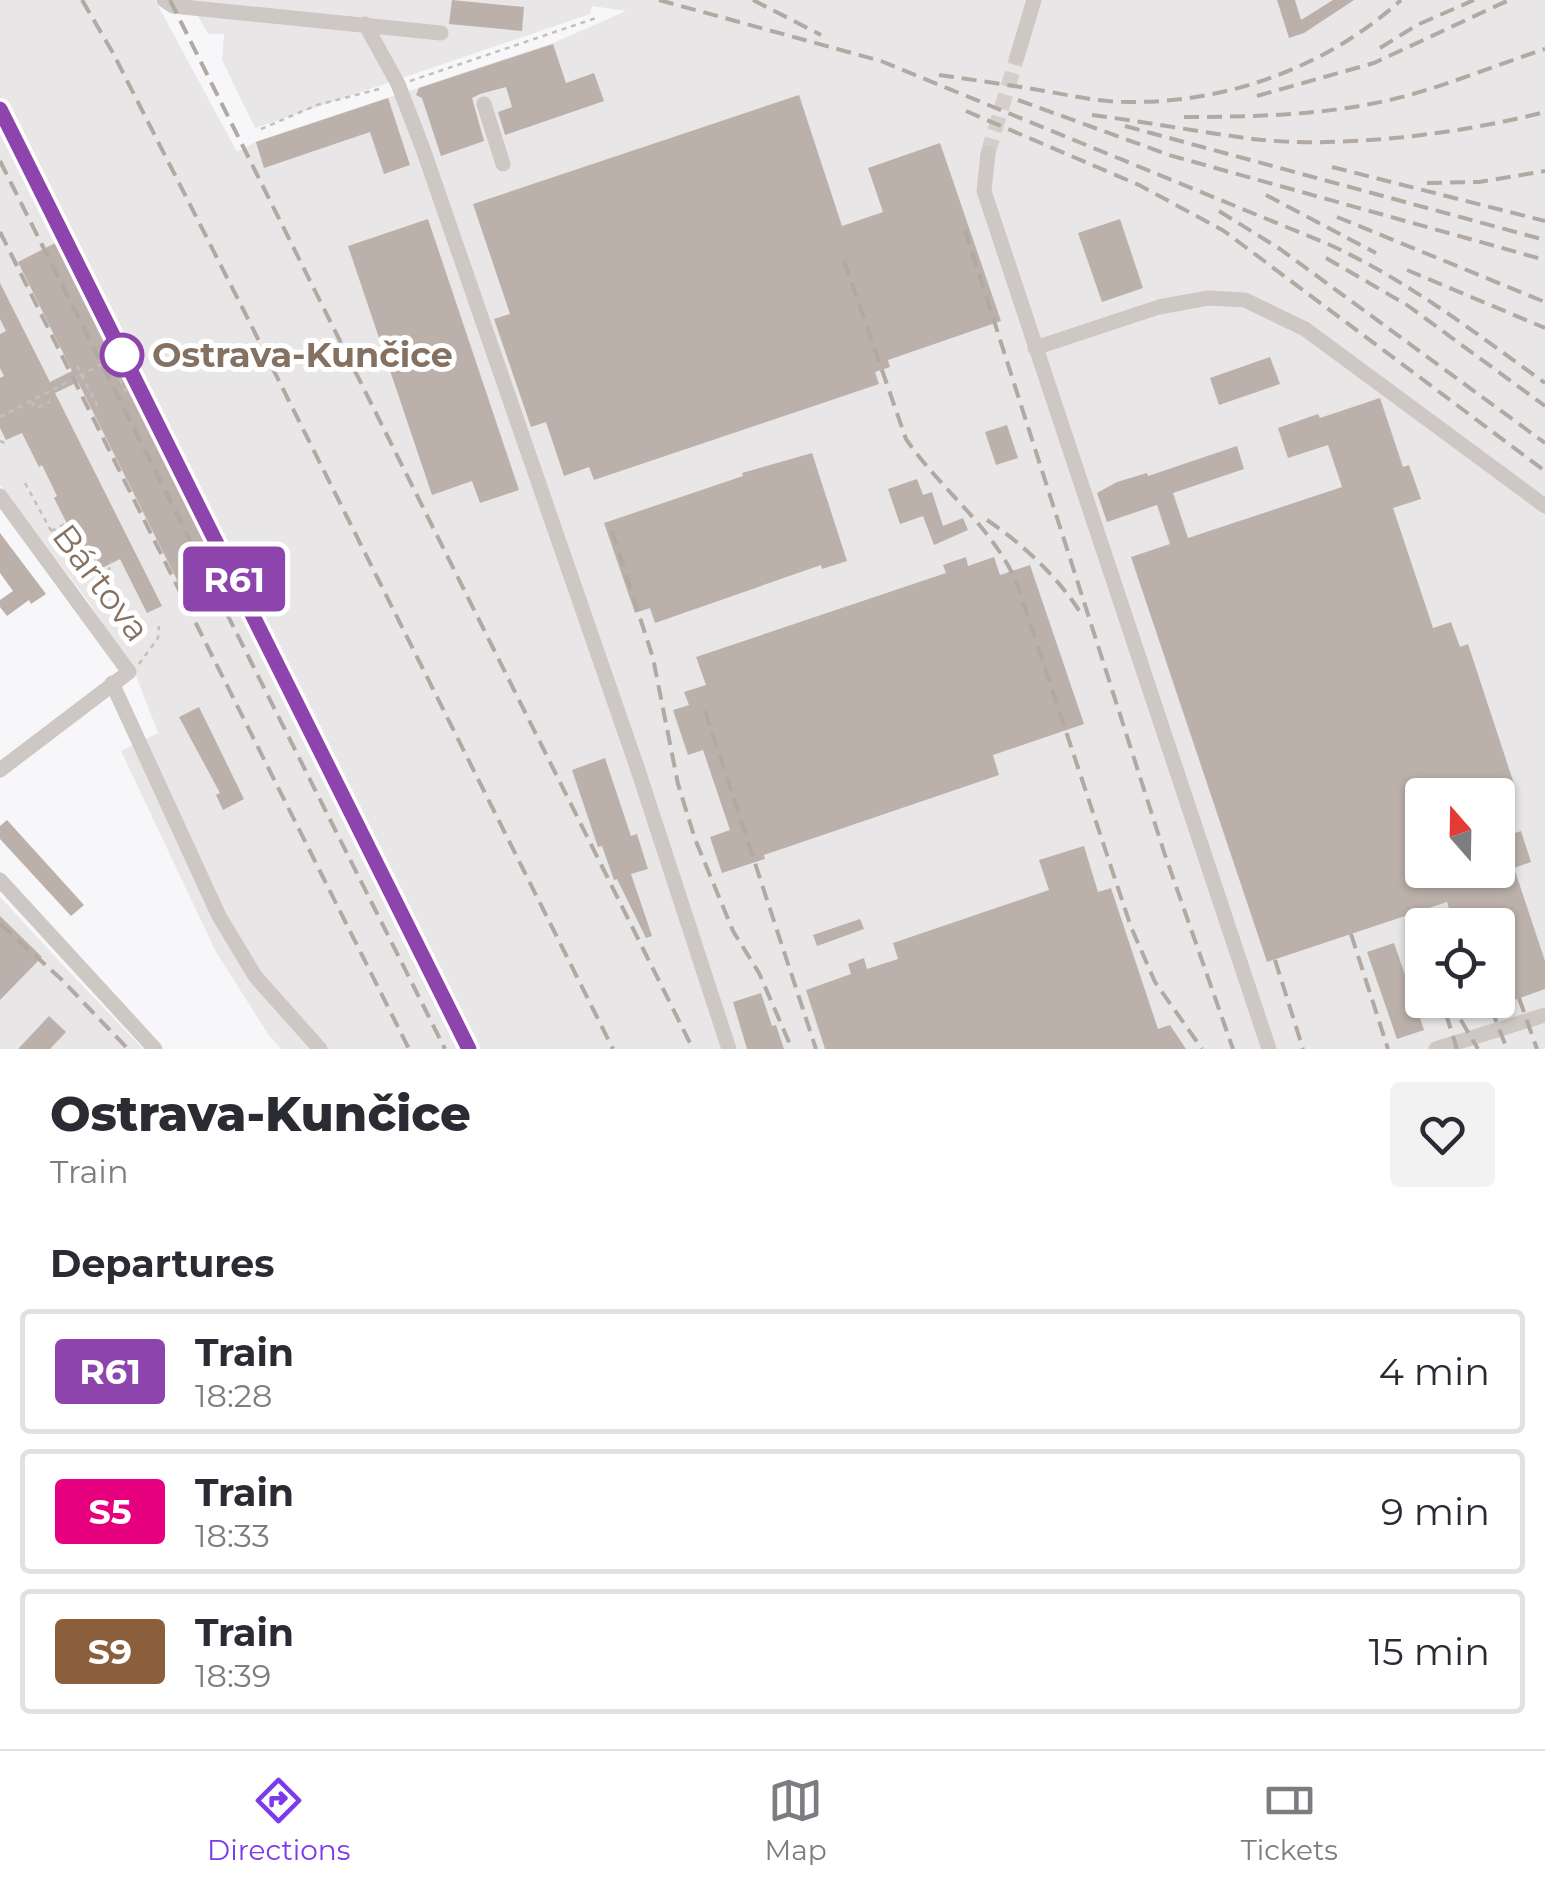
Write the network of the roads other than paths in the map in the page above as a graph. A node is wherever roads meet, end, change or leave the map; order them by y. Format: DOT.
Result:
graph roads {
  1 [pos="164,0"];
  2 [pos="1034,0"];
  3 [pos="366,24"];
  4 [pos="441,33"];
  5 [pos="1017,56"];
  6 [pos="484,104"];
  7 [pos="988,153"];
  8 [pos="503,164"];
  9 [pos="1035,348"];
  10 [pos="0,496"];
  11 [pos="1545,506"];
  12 [pos="112,683"];
  13 [pos="0,770"];
  14 [pos="0,880"];
  15 [pos="1545,1015"];
  16 [pos="155,1049"];
  17 [pos="320,1049"];
  18 [pos="730,1049"];
  19 [pos="1269,1049"];
  20 [pos="1436,1049"];
  1 -- 3 [label="street"];
  2 -- 5 [label="street"];
  3 -- 4 [label="street"];
  3 -- 18 [label="street"];
  6 -- 8 [label="street"];
  7 -- 9 [label="street"];
  9 -- 11 [label="street"];
  9 -- 19 [label="street"];
  10 -- 12 [label="street, Bártova"];
  12 -- 13 [label="street, Bártova"];
  12 -- 17 [label="street"];
  14 -- 16 [label="street"];
  15 -- 20 [label="street"];
}
